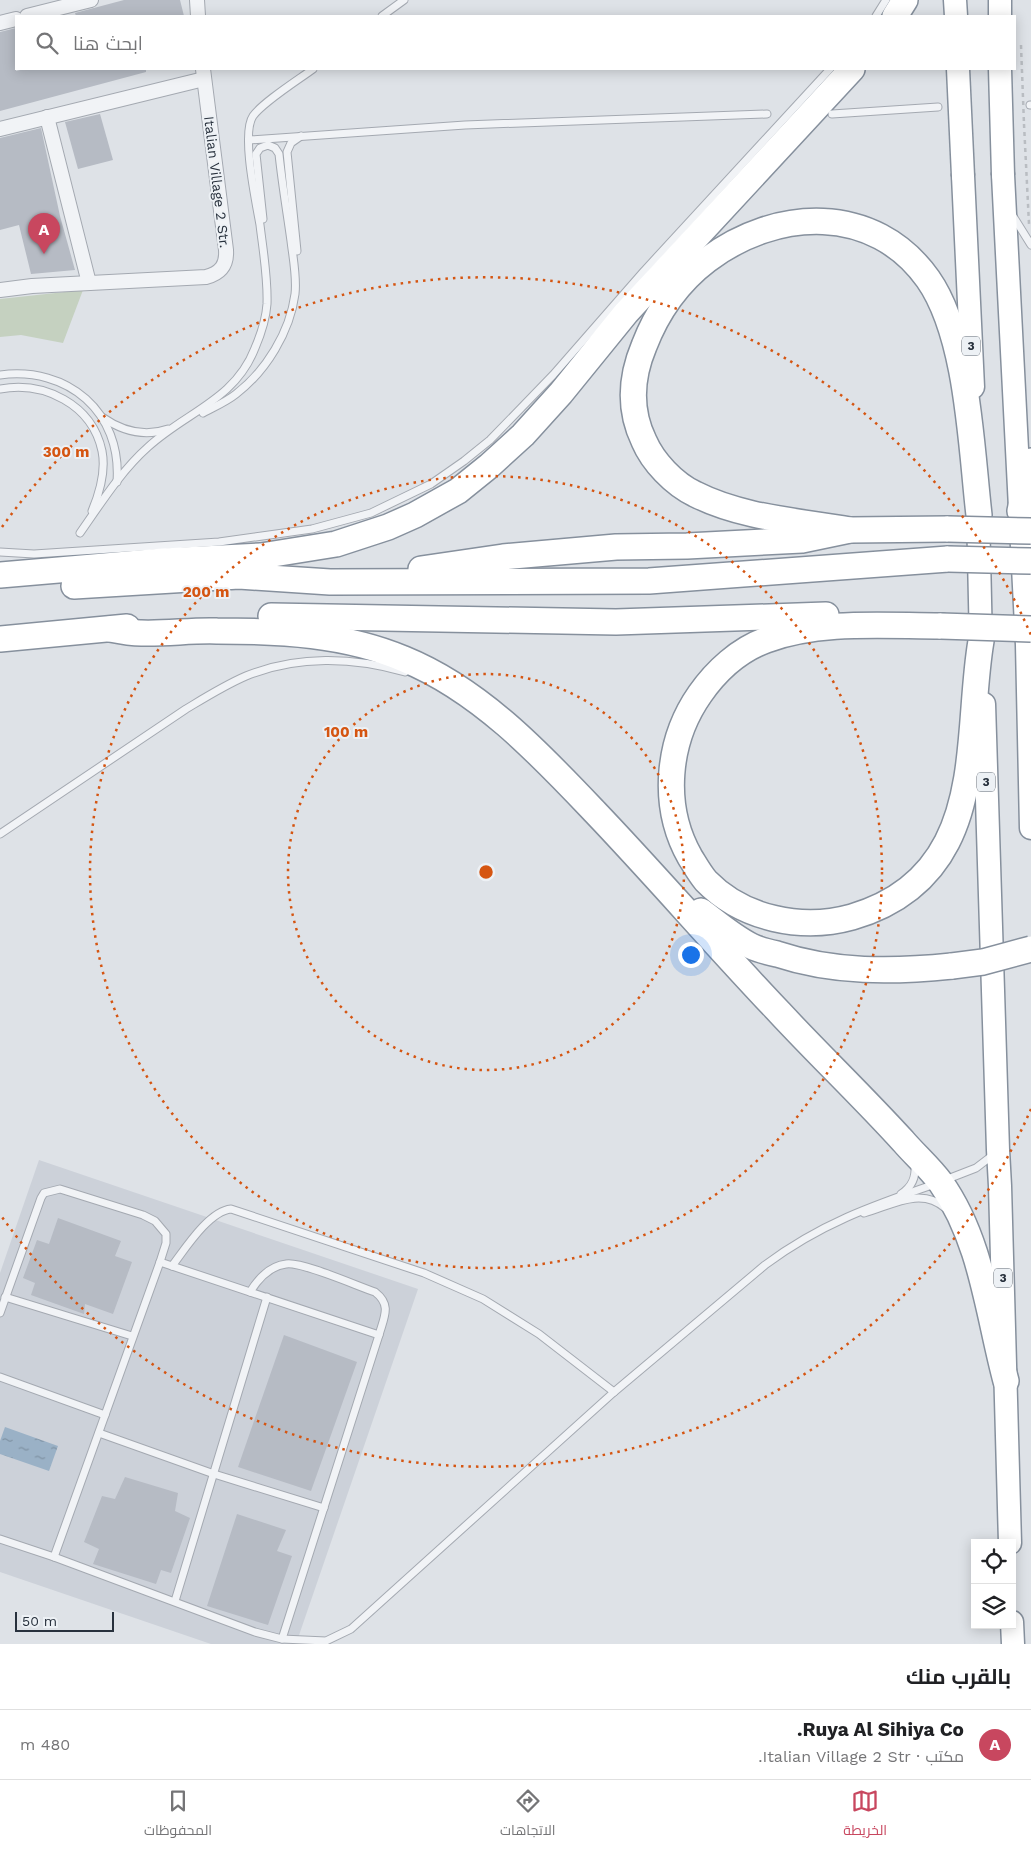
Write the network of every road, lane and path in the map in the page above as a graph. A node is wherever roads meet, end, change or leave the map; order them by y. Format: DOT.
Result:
graph roads {
  1 [pos="91,0"];
  2 [pos="197,0"];
  3 [pos="404,0"];
  4 [pos="886,0"];
  5 [pos="905,0"];
  6 [pos="955,0"];
  7 [pos="1000,0"];
  8 [pos="31,15"];
  9 [pos="198,15"];
  10 [pos="383,15"];
  11 [pos="877,15"];
  12 [pos="896,15"];
  13 [pos="956,15"];
  14 [pos="1000,15"];
  15 [pos="15,19"];
  16 [pos="0,23"];
  17 [pos="1021,45"];
  18 [pos="312,70"];
  19 [pos="829,70"];
  20 [pos="851,70"];
  21 [pos="958,70"];
  22 [pos="1000,70"];
  23 [pos="203,74"];
  24 [pos="938,107"];
  25 [pos="767,114"];
  26 [pos="832,114"];
  27 [pos="47,117"];
  28 [pos="0,129"];
  29 [pos="302,135"];
  30 [pos="249,140"];
  31 [pos="1005,202"];
  32 [pos="1031,245"];
  33 [pos="266,279"];
  34 [pos="89,283"];
  35 [pos="0,290"];
  36 [pos="295,294"];
  37 [pos="0,375"];
  38 [pos="0,389"];
  39 [pos="102,417"];
  40 [pos="179,424"];
  41 [pos="1031,461"];
  42 [pos="117,483"];
  43 [pos="978,516"];
  44 [pos="1026,521"];
  45 [pos="87,523"];
  46 [pos="850,530"];
  47 [pos="80,533"];
  48 [pos="0,552"];
  49 [pos="1031,561"];
  50 [pos="0,575"];
  51 [pos="330,582"];
  52 [pos="0,591"];
  53 [pos="1031,615"];
  54 [pos="943,619"];
  55 [pos="110,629"];
  56 [pos="1031,629"];
  57 [pos="0,639"];
  58 [pos="981,641"];
  59 [pos="409,673"];
  60 [pos="426,678"];
  61 [pos="491,712"];
  62 [pos="1031,828"];
  63 [pos="0,834"];
  64 [pos="651,872"];
  65 [pos="1031,949"];
  66 [pos="901,1139"];
  67 [pos="998,1150"];
  68 [pos="940,1182"];
  69 [pos="895,1198"];
  70 [pos="839,1220"];
  71 [pos="160,1262"];
  72 [pos="172,1266"];
  73 [pos="250,1292"];
  74 [pos="267,1297"];
  75 [pos="5,1298"];
  76 [pos="0,1313"];
  77 [pos="990,1316"];
  78 [pos="379,1335"];
  79 [pos="132,1336"];
  80 [pos="0,1377"];
  81 [pos="1006,1381"];
  82 [pos="614,1392"];
  83 [pos="105,1414"];
  84 [pos="98,1433"];
  85 [pos="214,1474"];
  86 [pos="324,1508"];
  87 [pos="0,1539"];
  88 [pos="1010,1539"];
  89 [pos="54,1557"];
  90 [pos="175,1602"];
  91 [pos="1012,1629"];
  92 [pos="282,1638"];
  93 [pos="1013,1644"];
  1 -- 8 [label="street"];
  2 -- 9 [label="street"];
  3 -- 10 [label="lane"];
  4 -- 11 [label="lane"];
  5 -- 12 [label="highway"];
  6 -- 13 [label="highway"];
  7 -- 14 [label="highway"];
  15 -- 16 [label="street"];
  17 -- 32 [label="path, bridge"];
  18 -- 30 [label="lane"];
  19 -- 48 [label="lane"];
  20 -- 50 [label="highway"];
  21 -- 43 [label="highway, 3, bridge"];
  22 -- 31 [label="highway, bridge"];
  23 -- 27 [label="street, Italian Village 2 Str."];
  23 -- 34 [label="street, Italian Village 2 Str."];
  24 -- 26 [label="lane"];
  25 -- 29 [label="lane"];
  27 -- 28 [label="street, Italian Village 2 Str."];
  27 -- 34 [label="street"];
  29 -- 30 [label="lane"];
  29 -- 36 [label="lane"];
  30 -- 33 [label="lane"];
  31 -- 32 [label="lane"];
  31 -- 44 [label="highway"];
  33 -- 36 [label="lane"];
  33 -- 40 [label="lane"];
  34 -- 35 [label="street, Italian Village 2 Str."];
  36 -- 40 [label="lane"];
  37 -- 39 [label="lane"];
  38 -- 45 [label="lane"];
  39 -- 40 [label="lane"];
  39 -- 42 [label="lane"];
  40 -- 42 [label="lane"];
  41 -- 44 [label="highway"];
  42 -- 45 [label="lane"];
  43 -- 46 [label="highway"];
  43 -- 58 [label="highway, 3"];
  44 -- 46 [label="highway, bridge"];
  44 -- 62 [label="highway"];
  45 -- 47 [label="lane"];
  46 -- 51 [label="highway"];
  49 -- 51 [label="highway, bridge"];
  51 -- 52 [label="highway"];
  53 -- 54 [label="highway"];
  54 -- 55 [label="highway"];
  54 -- 56 [label="highway, bridge"];
  54 -- 58 [label="highway"];
  55 -- 57 [label="highway"];
  55 -- 61 [label="highway"];
  58 -- 67 [label="highway, 3"];
  59 -- 63 [label="lane"];
  60 -- 61 [label="lane"];
  61 -- 64 [label="highway"];
  64 -- 65 [label="highway, bridge"];
  64 -- 66 [label="highway"];
  66 -- 68 [label="highway"];
  66 -- 69 [label="lane"];
  67 -- 68 [label="lane"];
  67 -- 81 [label="highway, 3"];
  68 -- 69 [label="lane"];
  68 -- 77 [label="highway"];
  69 -- 70 [label="lane"];
  70 -- 77 [label="lane"];
  70 -- 82 [label="lane"];
  71 -- 72 [label="lane"];
  71 -- 75 [label="lane"];
  71 -- 79 [label="lane"];
  72 -- 73 [label="lane"];
  72 -- 82 [label="lane"];
  73 -- 74 [label="lane"];
  73 -- 78 [label="lane"];
  74 -- 78 [label="lane"];
  74 -- 85 [label="lane"];
  75 -- 76 [label="lane"];
  75 -- 79 [label="lane"];
  77 -- 81 [label="highway"];
  78 -- 86 [label="lane"];
  79 -- 83 [label="lane"];
  80 -- 83 [label="lane"];
  81 -- 88 [label="highway, 3"];
  82 -- 92 [label="lane"];
  83 -- 84 [label="lane"];
  84 -- 85 [label="lane"];
  84 -- 89 [label="lane"];
  85 -- 86 [label="lane"];
  85 -- 90 [label="lane"];
  86 -- 92 [label="lane"];
  87 -- 89 [label="lane"];
  89 -- 90 [label="lane"];
  90 -- 92 [label="lane"];
  91 -- 93 [label="highway"];
}
